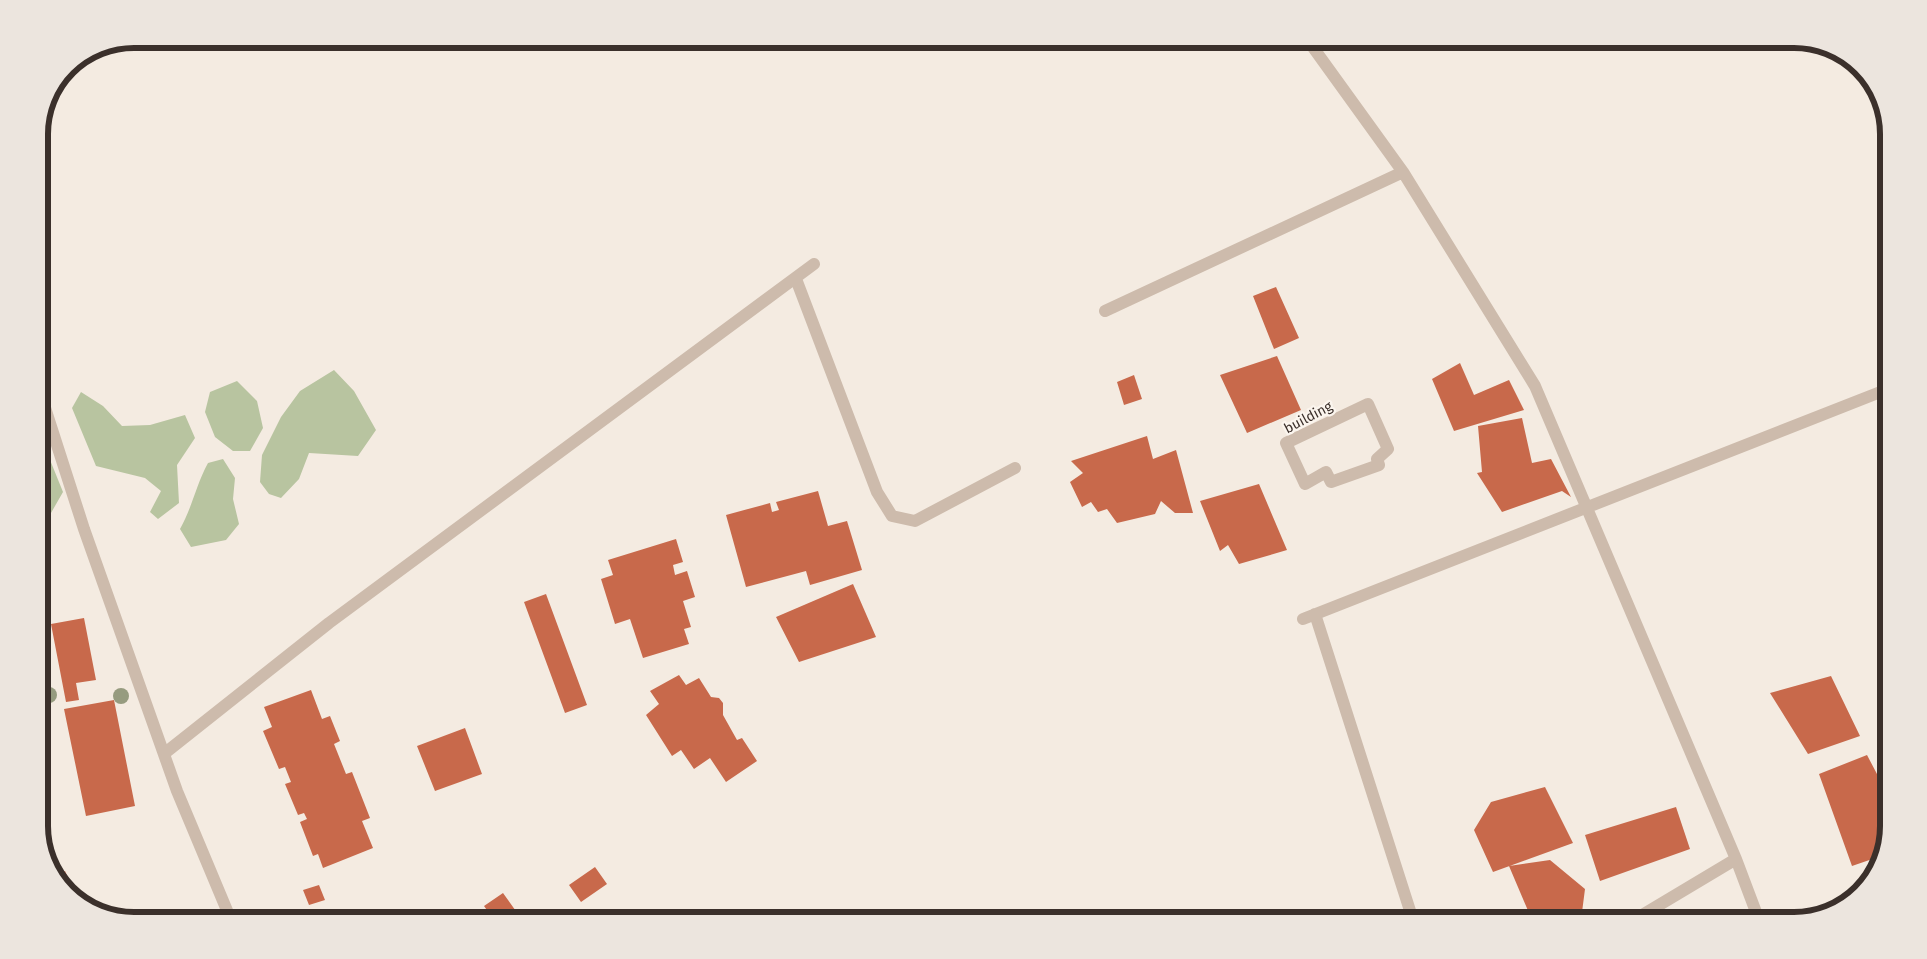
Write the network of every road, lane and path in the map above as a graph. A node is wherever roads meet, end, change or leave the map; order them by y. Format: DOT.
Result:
graph roads {
  1 [pos="1313,48"];
  2 [pos="1403,172"];
  3 [pos="814,264"];
  4 [pos="796,279"];
  5 [pos="1105,311"];
  6 [pos="1879,392"];
  7 [pos="48,417"];
  8 [pos="1379,464"];
  9 [pos="1015,468"];
  10 [pos="1586,507"];
  11 [pos="165,753"];
  12 [pos="1736,859"];
  13 [pos="228,912"];
  14 [pos="1410,912"];
  15 [pos="1647,912"];
  16 [pos="1756,912"];
  1 -- 2 [label="street"];
  2 -- 5 [label="street"];
  2 -- 10 [label="street"];
  3 -- 4 [label="street"];
  4 -- 9 [label="street"];
  4 -- 11 [label="street"];
  6 -- 10 [label="street"];
  7 -- 11 [label="street"];
  8 -- 8 [label="street, building"];
  10 -- 12 [label="street"];
  10 -- 14 [label="street"];
  11 -- 13 [label="street"];
  12 -- 15 [label="street"];
  12 -- 16 [label="street"];
}
